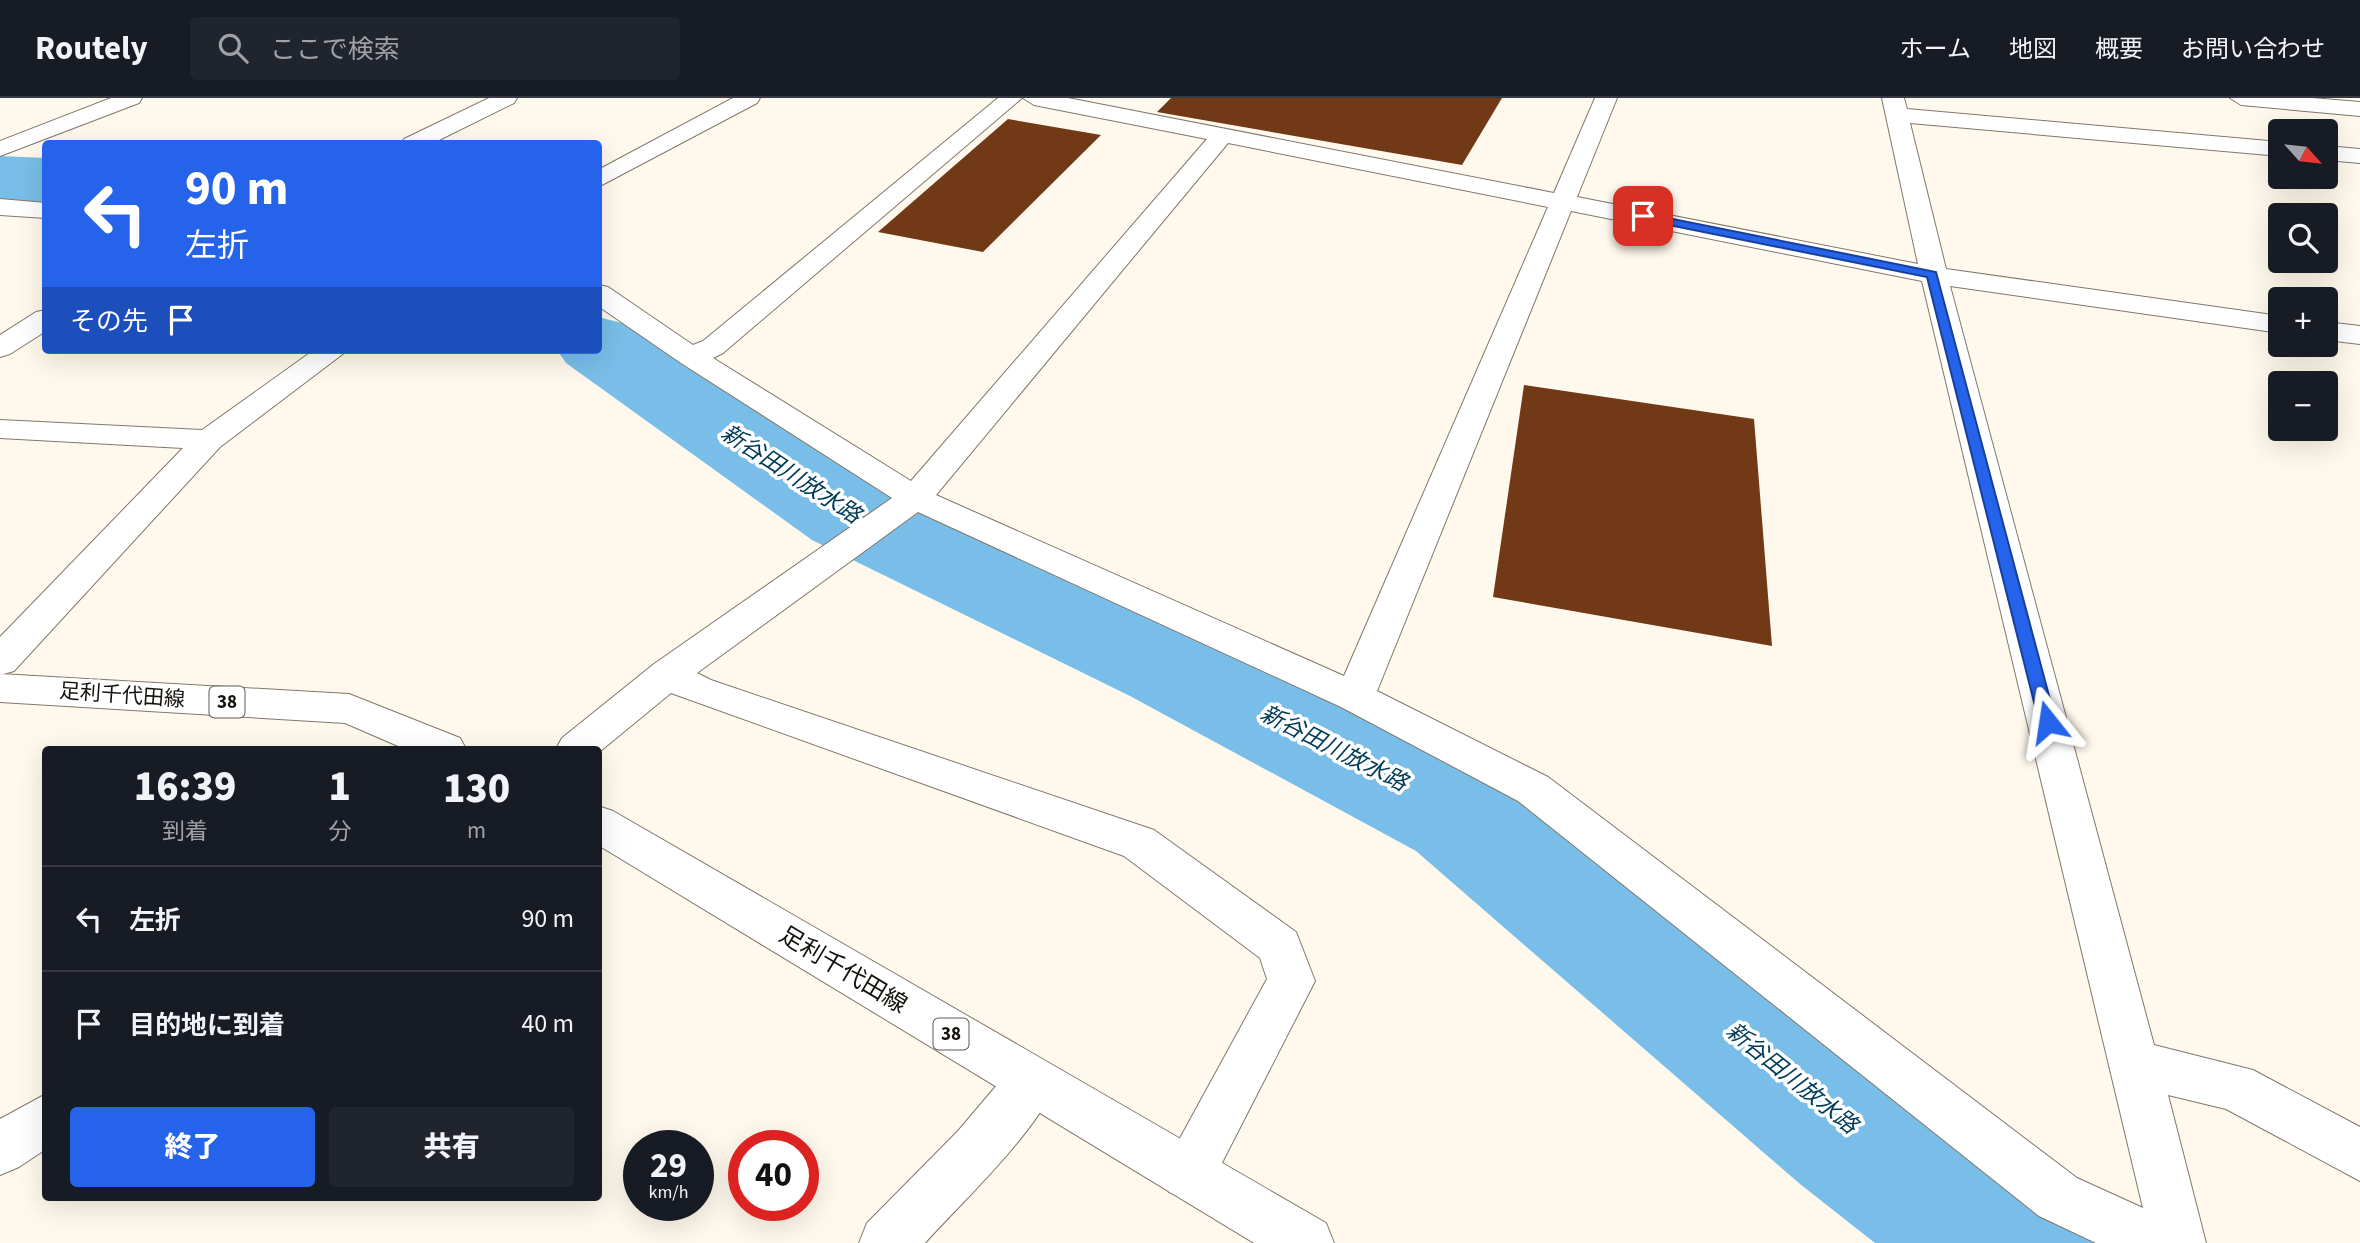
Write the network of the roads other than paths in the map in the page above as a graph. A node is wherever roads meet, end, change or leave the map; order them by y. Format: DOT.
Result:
graph roads {
  1 [pos="131,98"];
  2 [pos="506,98"];
  3 [pos="749,98"];
  4 [pos="1011,98"];
  5 [pos="1034,98"];
  6 [pos="1606,98"];
  7 [pos="2241,98"];
  8 [pos="65,101"];
  9 [pos="1895,107"];
  10 [pos="102,109"];
  11 [pos="2360,109"];
  12 [pos="1223,134"];
  13 [pos="420,140"];
  14 [pos="2268,148"];
  15 [pos="0,149"];
  16 [pos="2338,154"];
  17 [pos="0,156"];
  18 [pos="2360,156"];
  19 [pos="34,159"];
  20 [pos="602,178"];
  21 [pos="1563,200"];
  22 [pos="0,207"];
  23 [pos="42,211"];
  24 [pos="1932,275"];
  25 [pos="602,296"];
  26 [pos="42,321"];
  27 [pos="2268,322"];
  28 [pos="2338,332"];
  29 [pos="2360,335"];
  30 [pos="0,348"];
  31 [pos="327,354"];
  32 [pos="691,357"];
  33 [pos="0,429"];
  34 [pos="209,440"];
  35 [pos="909,504"];
  36 [pos="0,660"];
  37 [pos="668,674"];
  38 [pos="0,688"];
  39 [pos="1355,697"];
  40 [pos="439,746"];
  41 [pos="580,746"];
  42 [pos="602,825"];
  43 [pos="2136,1064"];
  44 [pos="1032,1082"];
  45 [pos="42,1122"];
  46 [pos="0,1149"];
  47 [pos="2360,1155"];
  48 [pos="1188,1173"];
  49 [pos="887,1243"];
  50 [pos="1306,1243"];
  51 [pos="2156,1243"];
  52 [pos="2178,1243"];
  1 -- 10 [label="street"];
  2 -- 13 [label="street"];
  3 -- 20 [label="street"];
  4 -- 32 [label="street"];
  5 -- 12 [label="street"];
  6 -- 21 [label="street"];
  7 -- 11 [label="street"];
  8 -- 10 [label="street"];
  9 -- 14 [label="street"];
  9 -- 24 [label="street"];
  10 -- 15 [label="street"];
  12 -- 21 [label="street"];
  12 -- 35 [label="street"];
  16 -- 18 [label="street"];
  17 -- 19 [label="street"];
  21 -- 24 [label="street"];
  21 -- 39 [label="street"];
  22 -- 23 [label="street"];
  24 -- 27 [label="street"];
  24 -- 43 [label="street"];
  25 -- 32 [label="street"];
  26 -- 30 [label="street"];
  28 -- 29 [label="street"];
  31 -- 34 [label="street"];
  32 -- 35 [label="street"];
  33 -- 34 [label="street"];
  34 -- 36 [label="street"];
  35 -- 37 [label="street"];
  35 -- 39 [label="street"];
  37 -- 41 [label="street"];
  37 -- 48 [label="street"];
  38 -- 40 [label="street, 足利千代田線 / 38"];
  39 -- 51 [label="street"];
  42 -- 44 [label="street, 足利千代田線 / 38"];
  43 -- 47 [label="street"];
  43 -- 52 [label="street"];
  44 -- 48 [label="street, 足利千代田線 / 38"];
  44 -- 49 [label="street"];
  45 -- 46 [label="street"];
  48 -- 50 [label="street, 足利千代田線 / 38"];
}
